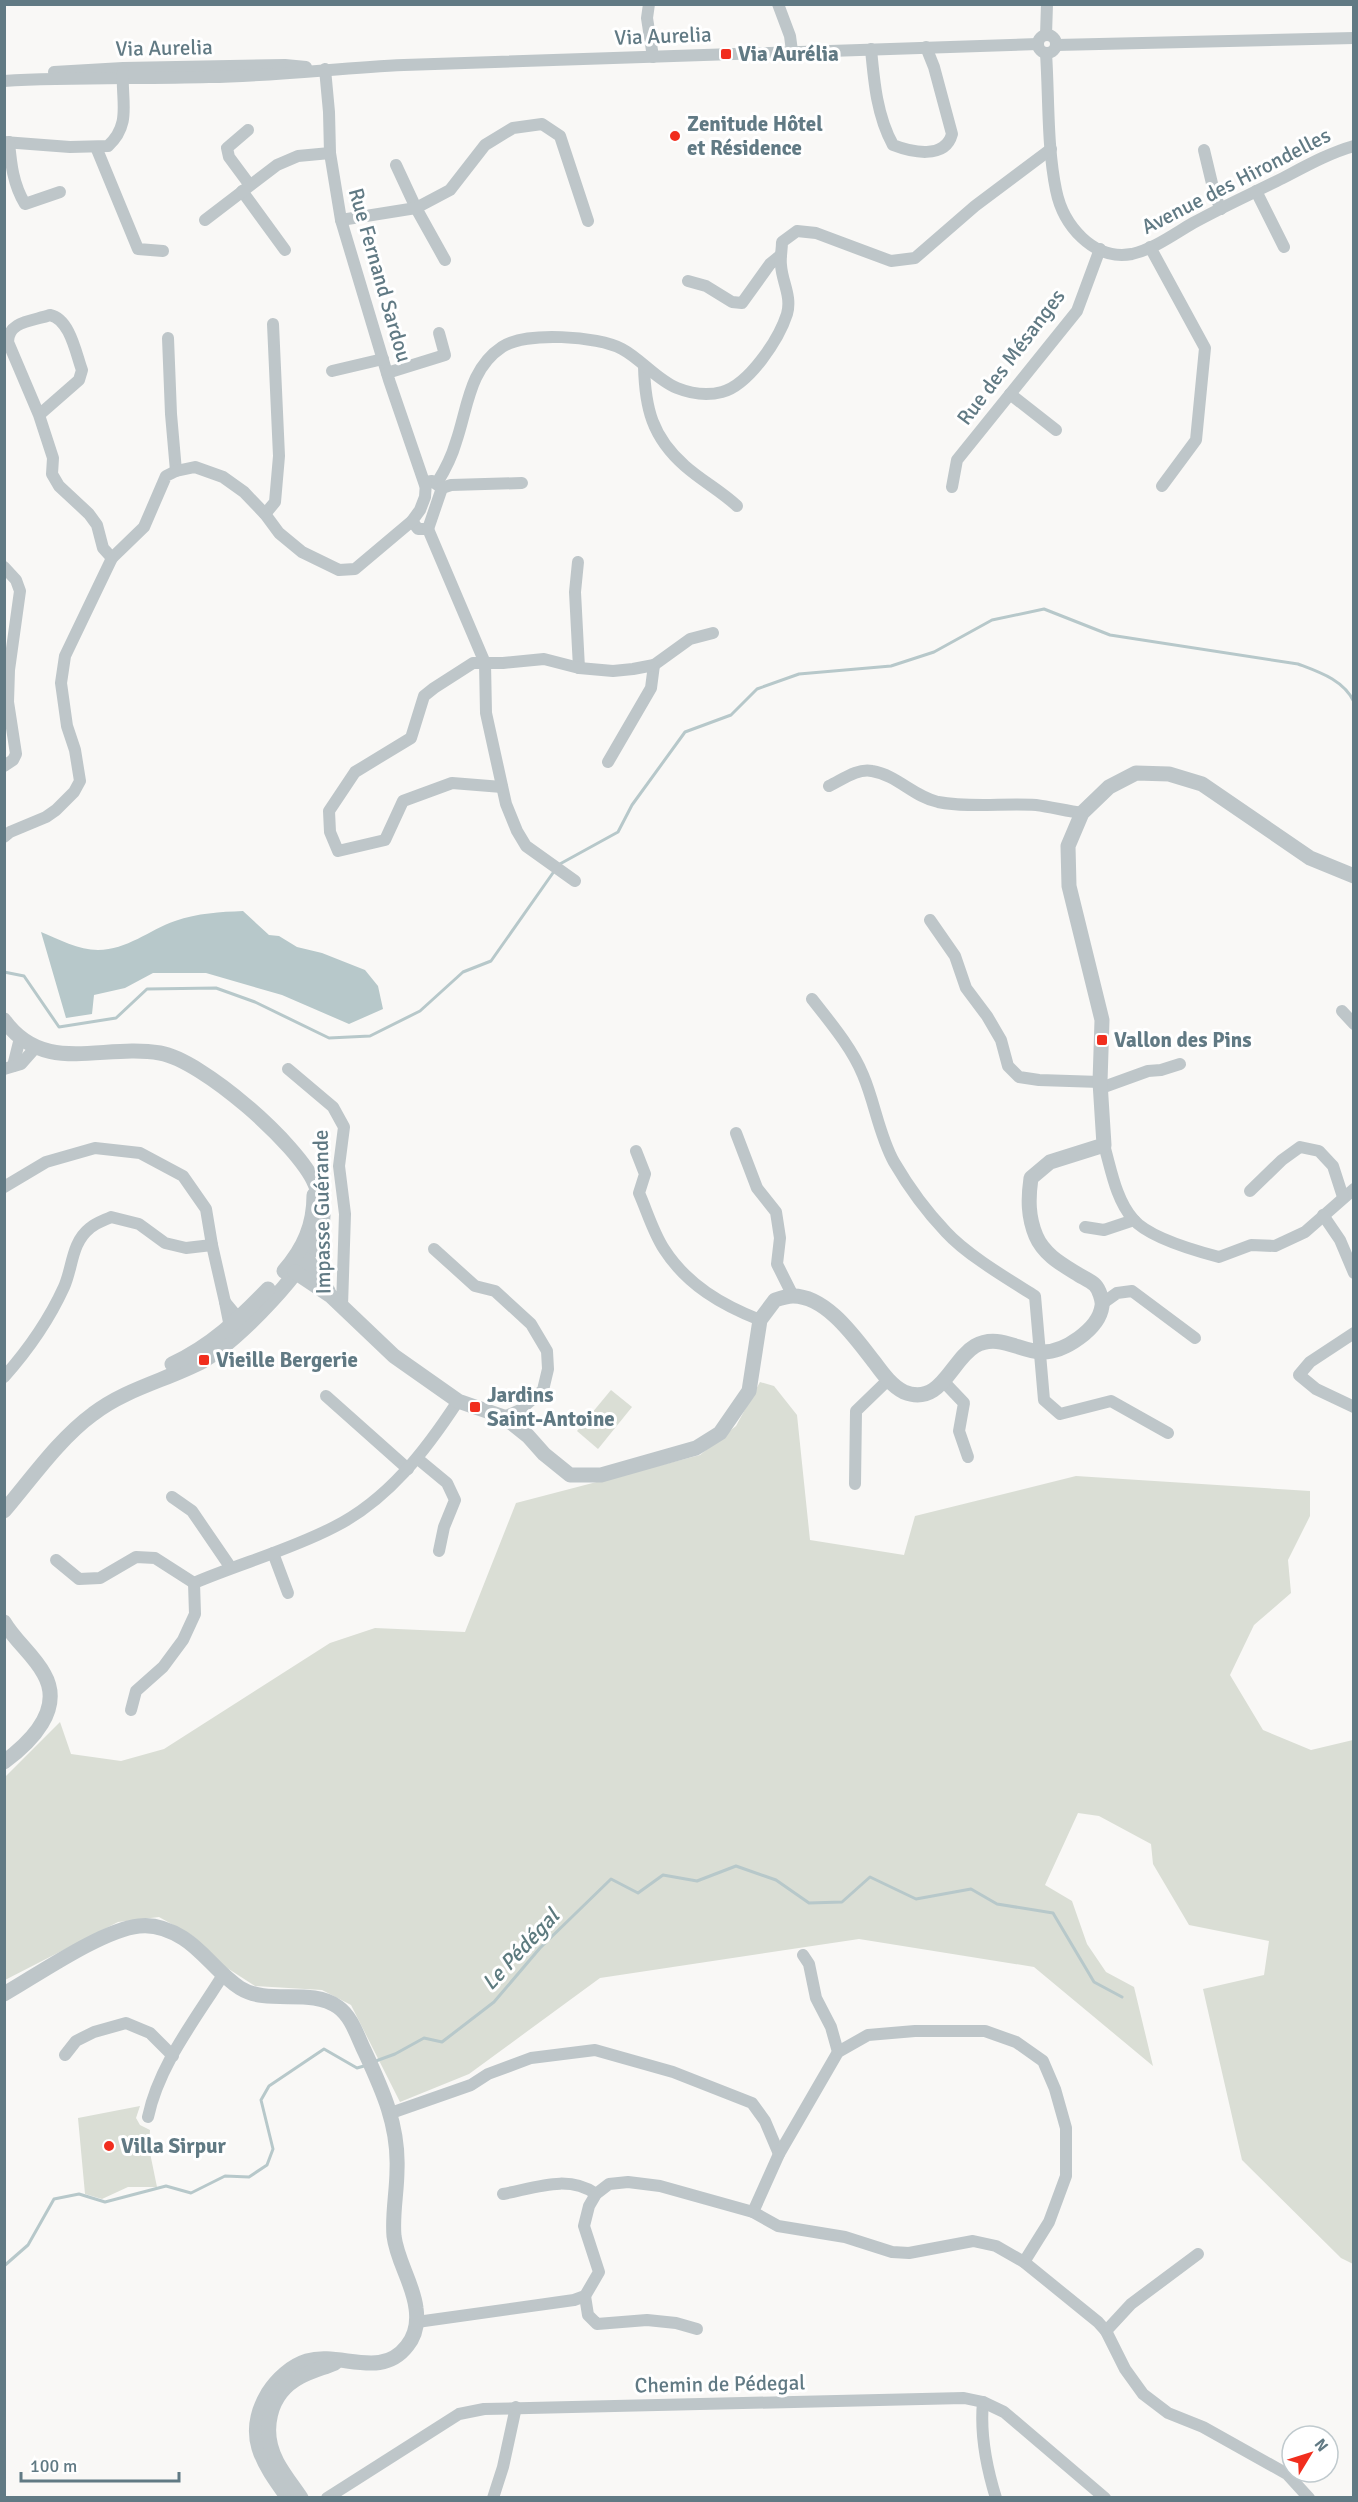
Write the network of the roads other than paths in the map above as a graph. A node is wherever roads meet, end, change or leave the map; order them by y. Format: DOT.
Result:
graph roads {
  1 [pos="649,4"];
  2 [pos="778,4"];
  3 [pos="1047,4"];
  4 [pos="1353,38"];
  5 [pos="1047,44"];
  6 [pos="926,47"];
  7 [pos="871,49"];
  8 [pos="792,51"];
  9 [pos="653,57"];
  10 [pos="325,69"];
  11 [pos="123,73"];
  12 [pos="4,76"];
  13 [pos="4,81"];
  14 [pos="248,130"];
  15 [pos="7,142"];
  16 [pos="1353,146"];
  17 [pos="96,147"];
  18 [pos="1051,150"];
  19 [pos="1204,150"];
  20 [pos="330,153"];
  21 [pos="396,165"];
  22 [pos="246,188"];
  23 [pos="1256,191"];
  24 [pos="60,192"];
  25 [pos="416,208"];
  26 [pos="1221,209"];
  27 [pos="205,220"];
  28 [pos="341,220"];
  29 [pos="588,221"];
  30 [pos="1284,246"];
  31 [pos="1150,247"];
  32 [pos="1100,249"];
  33 [pos="163,250"];
  34 [pos="285,250"];
  35 [pos="782,255"];
  36 [pos="445,260"];
  37 [pos="688,281"];
  38 [pos="273,324"];
  39 [pos="439,333"];
  40 [pos="168,338"];
  41 [pos="383,359"];
  42 [pos="644,366"];
  43 [pos="332,371"];
  44 [pos="387,373"];
  45 [pos="1010,394"];
  46 [pos="39,415"];
  47 [pos="1056,430"];
  48 [pos="176,471"];
  49 [pos="522,483"];
  50 [pos="435,486"];
  51 [pos="1162,486"];
  52 [pos="952,487"];
  53 [pos="737,506"];
  54 [pos="265,514"];
  55 [pos="412,521"];
  56 [pos="428,529"];
  57 [pos="112,558"];
  58 [pos="578,562"];
  59 [pos="4,567"];
  60 [pos="713,633"];
  61 [pos="485,663"];
  62 [pos="654,665"];
  63 [pos="579,668"];
  64 [pos="6,701"];
  65 [pos="608,762"];
  66 [pos="4,766"];
  67 [pos="829,786"];
  68 [pos="502,787"];
  69 [pos="1082,813"];
  70 [pos="6,831"];
  71 [pos="1353,876"];
  72 [pos="575,881"];
  73 [pos="930,920"];
  74 [pos="812,999"];
  75 [pos="1342,1011"];
  76 [pos="4,1020"];
  77 [pos="1353,1024"];
  78 [pos="20,1038"];
  79 [pos="36,1047"];
  80 [pos="1180,1064"];
  81 [pos="9,1068"];
  82 [pos="288,1069"];
  83 [pos="1101,1085"];
  84 [pos="736,1133"];
  85 [pos="1104,1145"];
  86 [pos="636,1151"];
  87 [pos="4,1188"];
  88 [pos="1353,1189"];
  89 [pos="1250,1191"];
  90 [pos="1342,1197"];
  91 [pos="1323,1215"];
  92 [pos="1134,1220"];
  93 [pos="1084,1227"];
  94 [pos="212,1245"];
  95 [pos="434,1249"];
  96 [pos="296,1262"];
  97 [pos="1353,1273"];
  98 [pos="793,1296"];
  99 [pos="337,1301"];
  100 [pos="1103,1303"];
  101 [pos="760,1320"];
  102 [pos="239,1324"];
  103 [pos="1353,1334"];
  104 [pos="1195,1338"];
  105 [pos="1041,1352"];
  106 [pos="4,1377"];
  107 [pos="888,1380"];
  108 [pos="944,1382"];
  109 [pos="326,1396"];
  110 [pos="458,1401"];
  111 [pos="1353,1407"];
  112 [pos="504,1417"];
  113 [pos="1168,1433"];
  114 [pos="968,1457"];
  115 [pos="418,1459"];
  116 [pos="408,1469"];
  117 [pos="855,1484"];
  118 [pos="4,1497"];
  119 [pos="172,1497"];
  120 [pos="4,1511"];
  121 [pos="439,1551"];
  122 [pos="273,1553"];
  123 [pos="56,1560"];
  124 [pos="231,1568"];
  125 [pos="194,1583"];
  126 [pos="288,1593"];
  127 [pos="4,1622"];
  128 [pos="4,1638"];
  129 [pos="131,1710"];
  130 [pos="4,1751"];
  131 [pos="4,1762"];
  132 [pos="803,1955"];
  133 [pos="223,1975"];
  134 [pos="4,1992"];
  135 [pos="838,2052"];
  136 [pos="65,2055"];
  137 [pos="173,2056"];
  138 [pos="391,2113"];
  139 [pos="148,2117"];
  140 [pos="778,2154"];
  141 [pos="503,2194"];
  142 [pos="596,2194"];
  143 [pos="753,2212"];
  144 [pos="1198,2254"];
  145 [pos="1024,2262"];
  146 [pos="585,2296"];
  147 [pos="417,2322"];
  148 [pos="697,2329"];
  149 [pos="1106,2331"];
  150 [pos="276,2389"];
  151 [pos="983,2402"];
  152 [pos="516,2407"];
  153 [pos="288,2498"];
  154 [pos="301,2498"];
  155 [pos="327,2498"];
  156 [pos="493,2498"];
  157 [pos="996,2498"];
  158 [pos="1105,2498"];
  159 [pos="1309,2498"];
  1 -- 9 [label="street"];
  2 -- 8 [label="street"];
  3 -- 5 [label="street, Avenue des Hirondelles"];
  4 -- 5 [label="street, Via Aurelia"];
  5 -- 6 [label="street, Via Aurelia"];
  5 -- 18 [label="street, Avenue des Hirondelles"];
  6 -- 7 [label="street, Via Aurelia"];
  6 -- 7 [label="street"];
  7 -- 8 [label="street, Via Aurelia"];
  8 -- 9 [label="street, Via Aurelia"];
  9 -- 10 [label="street, Via Aurelia"];
  10 -- 11 [label="street, Via Aurelia"];
  10 -- 20 [label="street, Rue Fernand Sardou"];
  11 -- 12 [label="street, Via Aurelia"];
  11 -- 13 [label="street, Via Aurelia"];
  11 -- 17 [label="street"];
  14 -- 22 [label="street"];
  15 -- 17 [label="street"];
  15 -- 24 [label="street"];
  16 -- 23 [label="street, Avenue des Hirondelles"];
  17 -- 33 [label="street"];
  18 -- 32 [label="street, Avenue des Hirondelles"];
  18 -- 35 [label="street"];
  19 -- 26 [label="street"];
  20 -- 22 [label="street"];
  20 -- 28 [label="street, Rue Fernand Sardou"];
  21 -- 25 [label="street"];
  22 -- 27 [label="street"];
  22 -- 34 [label="street"];
  23 -- 26 [label="street, Avenue des Hirondelles"];
  23 -- 30 [label="street"];
  25 -- 28 [label="street"];
  25 -- 29 [label="street"];
  25 -- 36 [label="street"];
  26 -- 31 [label="street, Avenue des Hirondelles"];
  28 -- 41 [label="street, Rue Fernand Sardou"];
  31 -- 32 [label="street, Avenue des Hirondelles"];
  31 -- 51 [label="street"];
  32 -- 45 [label="street, Rue des Mésanges"];
  35 -- 37 [label="street"];
  35 -- 42 [label="street"];
  38 -- 54 [label="street"];
  39 -- 44 [label="street"];
  40 -- 48 [label="street"];
  41 -- 43 [label="street"];
  41 -- 44 [label="street, Rue Fernand Sardou"];
  42 -- 50 [label="street"];
  42 -- 53 [label="street"];
  44 -- 50 [label="street, Rue Fernand Sardou"];
  45 -- 47 [label="street"];
  45 -- 52 [label="street, Rue des Mésanges"];
  46 -- 46 [label="street"];
  46 -- 57 [label="street"];
  48 -- 54 [label="street"];
  48 -- 57 [label="street"];
  49 -- 50 [label="street"];
  50 -- 55 [label="street"];
  50 -- 56 [label="street"];
  54 -- 55 [label="street"];
  55 -- 56 [label="street"];
  56 -- 61 [label="street"];
  57 -- 70 [label="street"];
  58 -- 63 [label="street"];
  59 -- 64 [label="street"];
  60 -- 62 [label="street"];
  61 -- 63 [label="street"];
  61 -- 68 [label="street"];
  61 -- 68 [label="street"];
  62 -- 63 [label="street"];
  62 -- 65 [label="street"];
  64 -- 66 [label="street"];
  67 -- 69 [label="street"];
  68 -- 72 [label="street"];
  69 -- 71 [label="street"];
  69 -- 83 [label="street"];
  73 -- 83 [label="street"];
  74 -- 105 [label="street"];
  75 -- 77 [label="street"];
  76 -- 78 [label="street"];
  78 -- 79 [label="street"];
  78 -- 81 [label="street"];
  79 -- 81 [label="street"];
  79 -- 96 [label="street"];
  80 -- 83 [label="street"];
  82 -- 99 [label="street, Impasse Guérande"];
  83 -- 85 [label="street"];
  84 -- 98 [label="street"];
  85 -- 92 [label="street"];
  85 -- 100 [label="street"];
  86 -- 101 [label="street"];
  87 -- 94 [label="street"];
  88 -- 90 [label="street"];
  89 -- 90 [label="street"];
  90 -- 91 [label="street"];
  91 -- 92 [label="street"];
  91 -- 97 [label="street"];
  92 -- 93 [label="street"];
  94 -- 102 [label="street"];
  94 -- 106 [label="street"];
  95 -- 112 [label="street"];
  96 -- 99 [label="street"];
  96 -- 102 [label="street"];
  98 -- 101 [label="street"];
  98 -- 107 [label="street"];
  99 -- 110 [label="street"];
  100 -- 104 [label="street"];
  100 -- 105 [label="street"];
  101 -- 112 [label="street"];
  102 -- 118 [label="street"];
  102 -- 120 [label="street"];
  103 -- 111 [label="street"];
  105 -- 108 [label="street"];
  105 -- 113 [label="street"];
  107 -- 108 [label="street"];
  107 -- 117 [label="street"];
  108 -- 114 [label="street"];
  109 -- 116 [label="street"];
  110 -- 112 [label="street"];
  110 -- 115 [label="street"];
  115 -- 116 [label="street"];
  115 -- 121 [label="street"];
  116 -- 122 [label="street"];
  119 -- 124 [label="street"];
  122 -- 124 [label="street"];
  122 -- 126 [label="street"];
  123 -- 125 [label="street"];
  124 -- 125 [label="street"];
  125 -- 129 [label="street"];
  127 -- 131 [label="street"];
  128 -- 130 [label="street"];
  132 -- 135 [label="street"];
  133 -- 134 [label="street"];
  133 -- 137 [label="street"];
  133 -- 138 [label="street"];
  135 -- 140 [label="street"];
  135 -- 145 [label="street"];
  136 -- 137 [label="street"];
  137 -- 139 [label="street"];
  138 -- 140 [label="street"];
  138 -- 147 [label="street"];
  140 -- 143 [label="street"];
  141 -- 142 [label="street"];
  142 -- 143 [label="street"];
  142 -- 146 [label="street"];
  143 -- 145 [label="street"];
  144 -- 149 [label="street"];
  145 -- 149 [label="street"];
  146 -- 147 [label="street"];
  146 -- 148 [label="street"];
  147 -- 150 [label="street"];
  149 -- 159 [label="street"];
  150 -- 153 [label="street"];
  150 -- 154 [label="street"];
  151 -- 152 [label="street, Chemin de Pédegal"];
  151 -- 157 [label="street"];
  151 -- 158 [label="street, Chemin de Pédegal"];
  152 -- 155 [label="street, Chemin de Pédegal"];
  152 -- 156 [label="street"];
}
